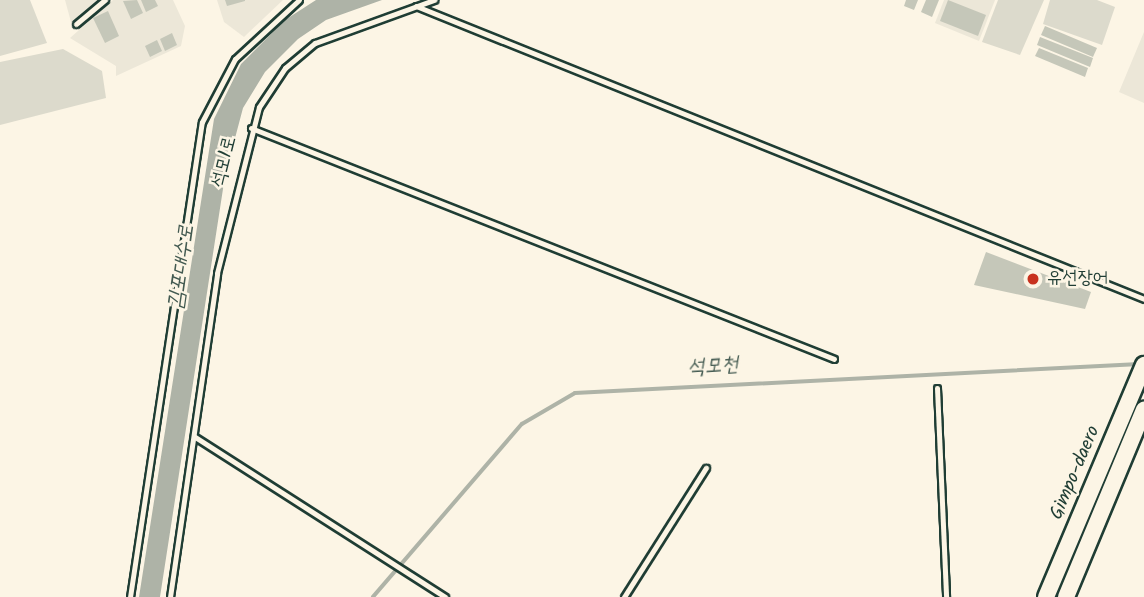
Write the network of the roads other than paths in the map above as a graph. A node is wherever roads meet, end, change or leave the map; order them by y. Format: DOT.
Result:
graph roads {
  1 [pos="105,0"];
  2 [pos="299,0"];
  3 [pos="434,0"];
  4 [pos="416,6"];
  5 [pos="76,24"];
  6 [pos="251,128"];
  7 [pos="1144,299"];
  8 [pos="834,359"];
  9 [pos="1144,365"];
  10 [pos="937,388"];
  11 [pos="1144,410"];
  12 [pos="195,437"];
  13 [pos="705,468"];
  14 [pos="130,597"];
  15 [pos="170,597"];
  16 [pos="445,597"];
  17 [pos="624,597"];
  18 [pos="946,597"];
  19 [pos="1046,597"];
  20 [pos="1066,597"];
  1 -- 5 [label="lane"];
  2 -- 14 [label="lane"];
  3 -- 4 [label="lane, 석모1로"];
  4 -- 6 [label="lane, 석모1로"];
  4 -- 7 [label="lane"];
  6 -- 8 [label="lane"];
  6 -- 12 [label="lane, 석모1로"];
  9 -- 19 [label="main road, Gimpo-daero"];
  10 -- 18 [label="lane"];
  11 -- 20 [label="main road, Gimpo-daero"];
  12 -- 15 [label="lane, 석모1로"];
  12 -- 16 [label="lane"];
  13 -- 17 [label="lane"];
}
